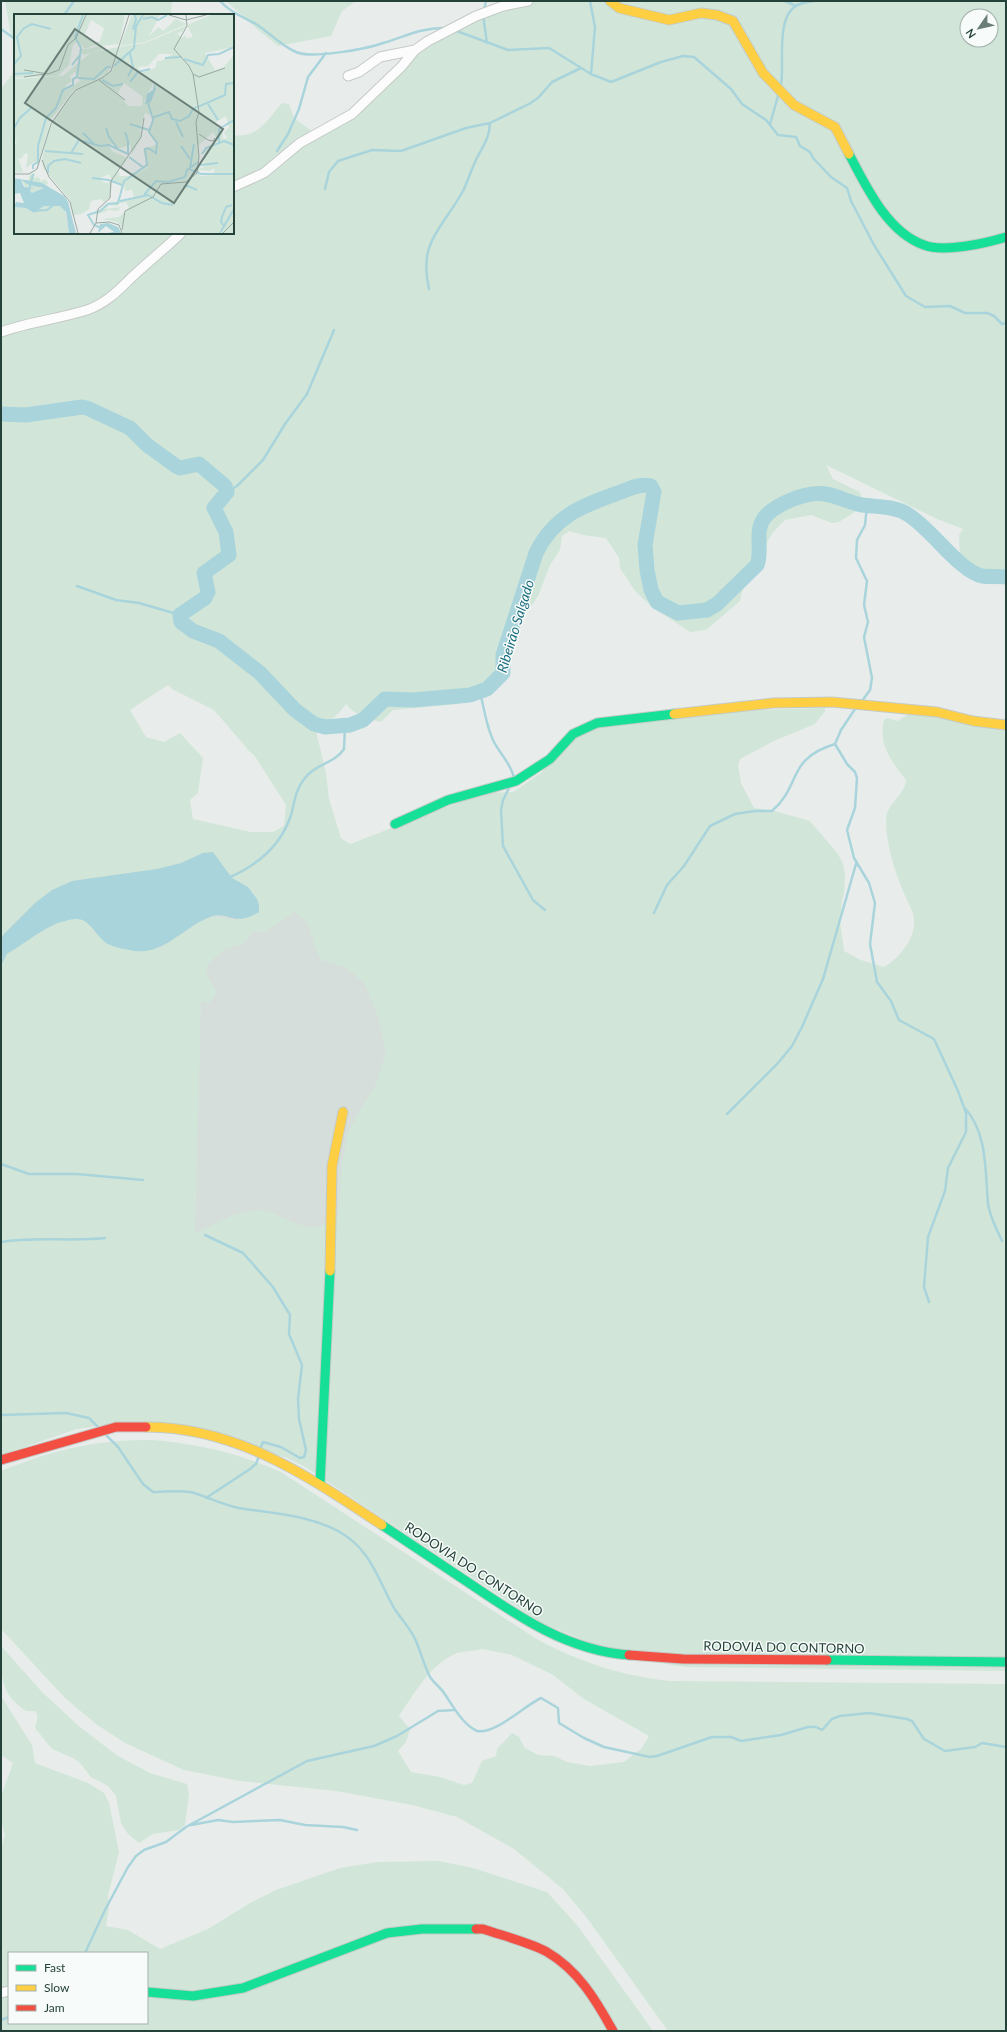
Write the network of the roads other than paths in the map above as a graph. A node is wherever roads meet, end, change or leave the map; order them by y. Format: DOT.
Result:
graph roads {
  1 [pos="528,1"];
  2 [pos="610,1"];
  3 [pos="415,50"];
  4 [pos="348,76"];
  5 [pos="234,187"];
  6 [pos="180,234"];
  7 [pos="1006,237"];
  8 [pos="1,332"];
  9 [pos="1006,725"];
  10 [pos="395,824"];
  11 [pos="343,1112"];
  12 [pos="1,1460"];
  13 [pos="320,1484"];
  14 [pos="1006,1662"];
  15 [pos="148,1992"];
  16 [pos="613,2031"];
  1 -- 3 [label="street"];
  2 -- 7 [label="street"];
  3 -- 4 [label="street"];
  3 -- 5 [label="street"];
  6 -- 8 [label="street"];
  9 -- 10 [label="street"];
  11 -- 13 [label="street"];
  12 -- 13 [label="street, RODOVIA DO CONTORNO"];
  13 -- 14 [label="street, RODOVIA DO CONTORNO"];
  15 -- 16 [label="street"];
}
